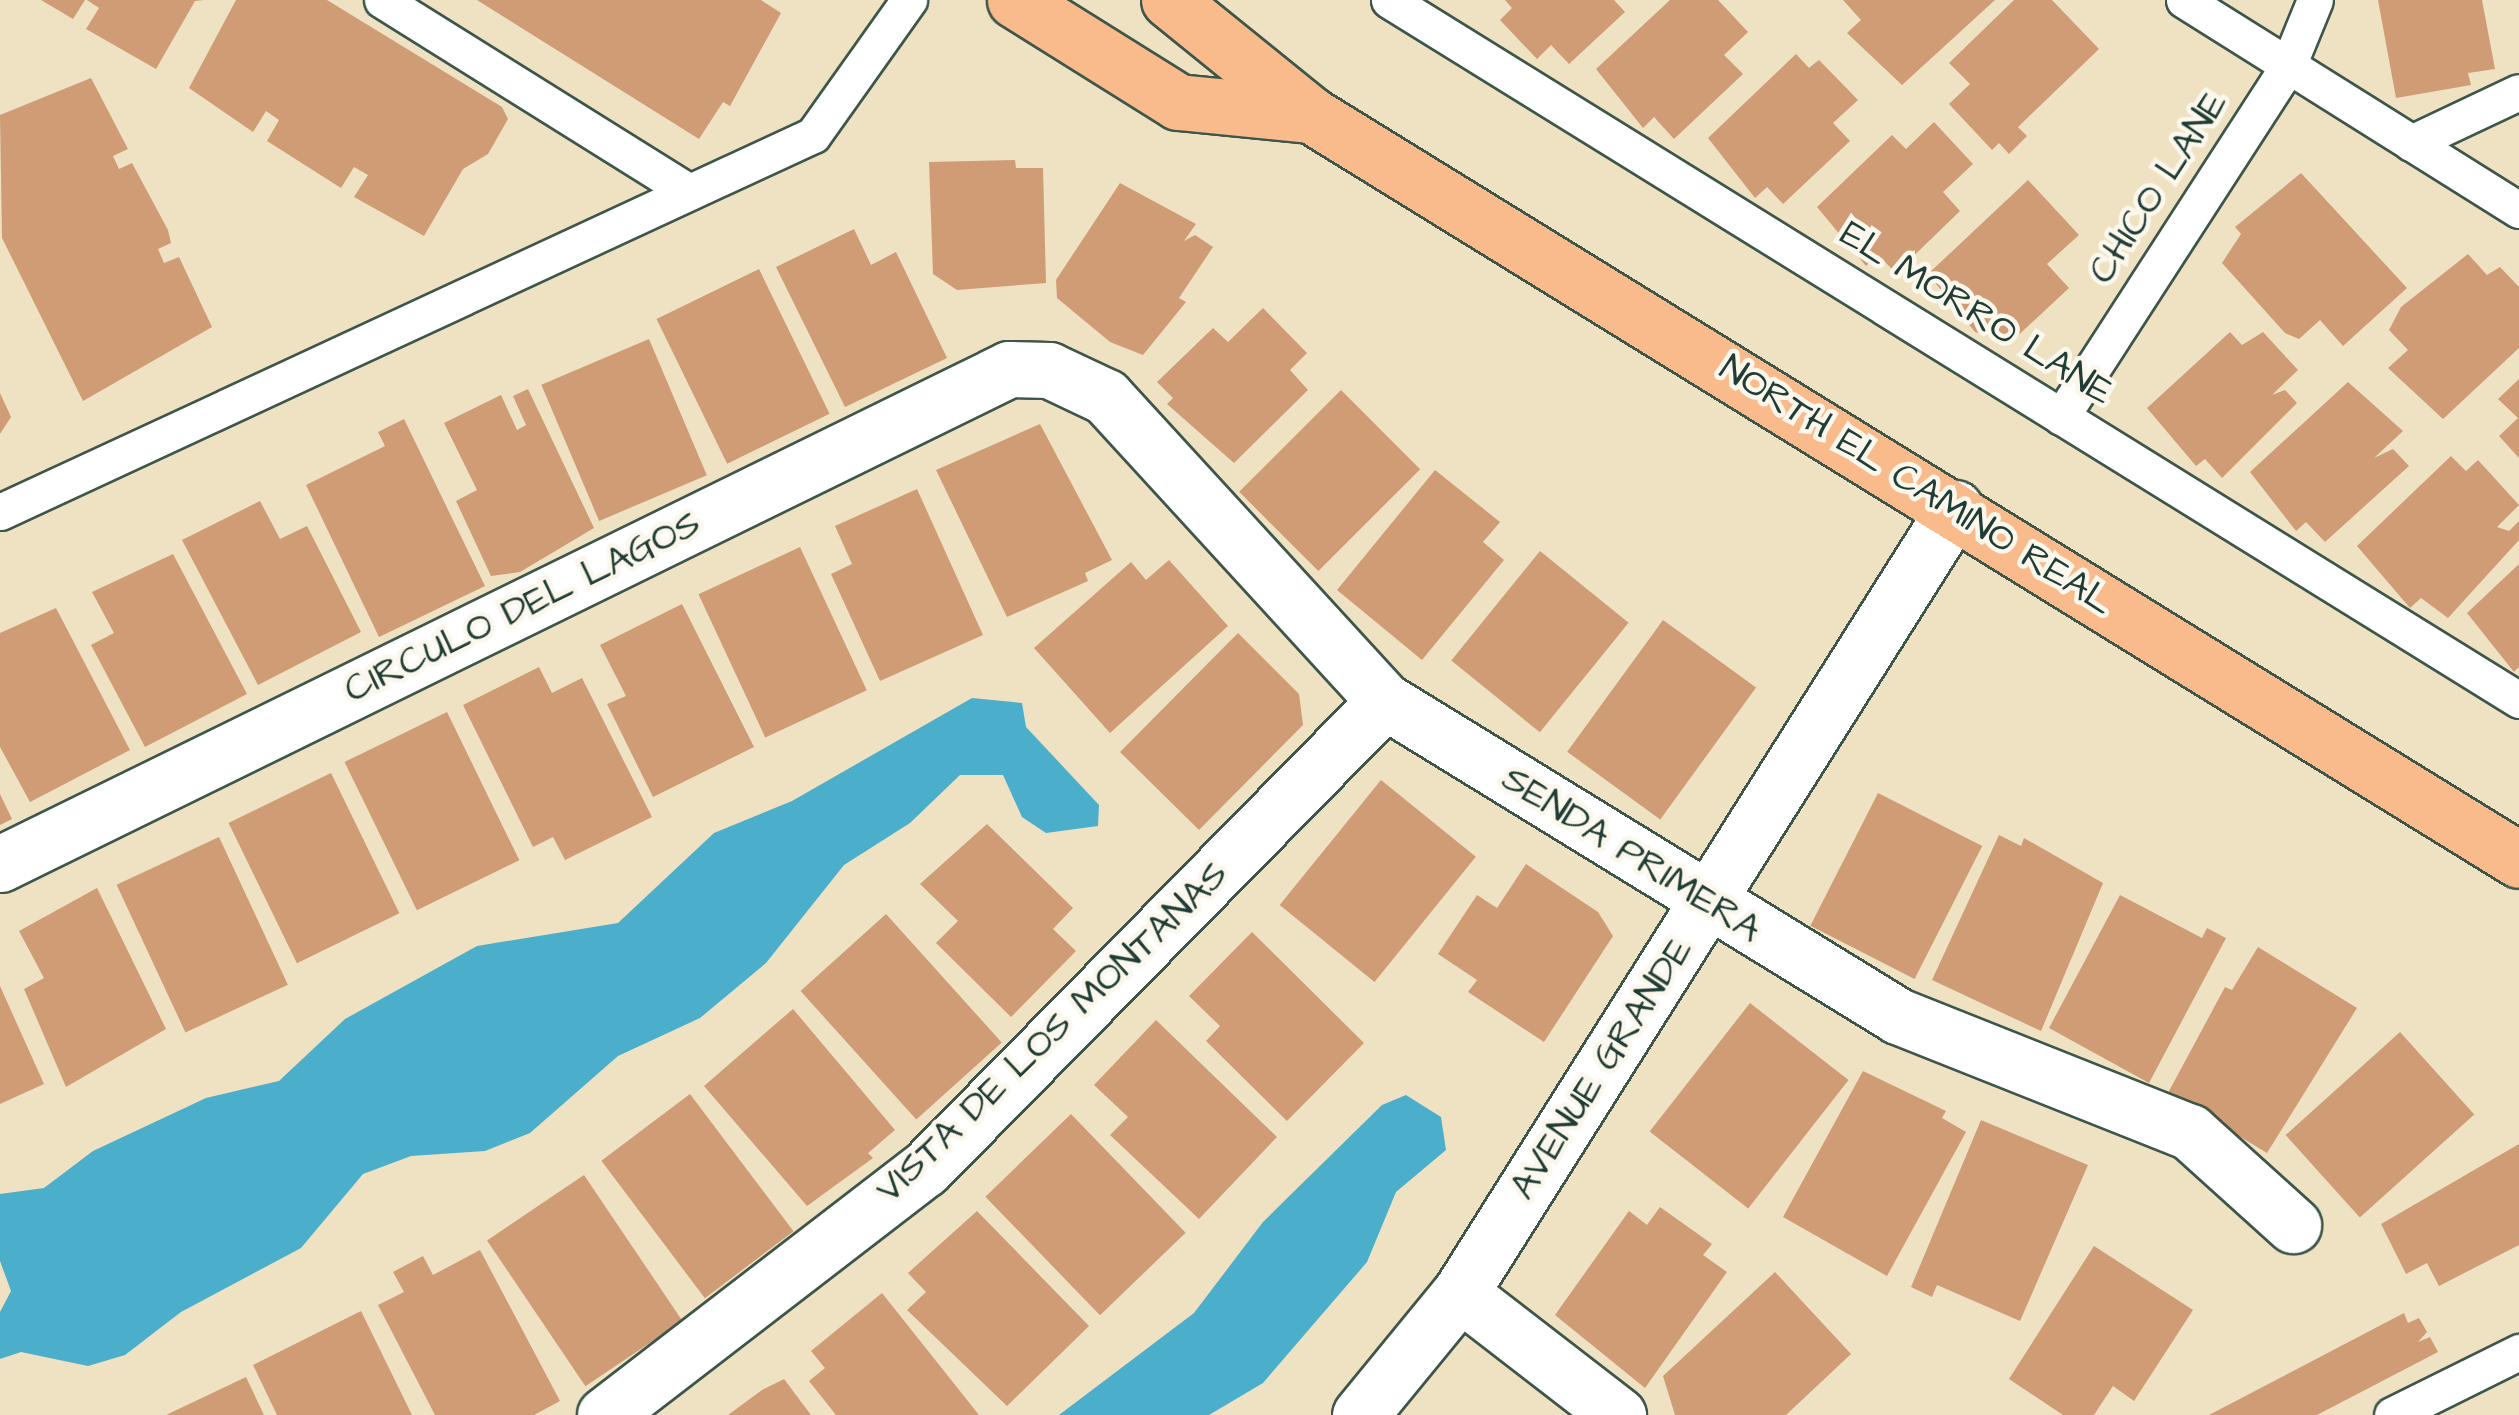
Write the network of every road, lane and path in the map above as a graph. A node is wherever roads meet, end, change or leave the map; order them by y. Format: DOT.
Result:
graph roads {
  1 [pos="382,0"];
  2 [pos="909,0"];
  3 [pos="1015,0"];
  4 [pos="1170,0"];
  5 [pos="1389,0"];
  6 [pos="2184,0"];
  7 [pos="2315,0"];
  8 [pos="2288,66"];
  9 [pos="2519,92"];
  10 [pos="1311,116"];
  11 [pos="2411,143"];
  12 [pos="689,192"];
  13 [pos="2519,210"];
  14 [pos="1050,370"];
  15 [pos="2062,417"];
  16 [pos="1955,508"];
  17 [pos="0,512"];
  18 [pos="1386,700"];
  19 [pos="2519,700"];
  20 [pos="2519,860"];
  21 [pos="0,864"];
  22 [pos="1707,904"];
  23 [pos="2293,1225"];
  24 [pos="1460,1293"];
  25 [pos="2519,1352"];
  26 [pos="604,1415"];
  27 [pos="1360,1415"];
  28 [pos="1618,1415"];
  29 [pos="2392,1415"];
  1 -- 12 [label="lane"];
  2 -- 12 [label="lane"];
  3 -- 10 [label="main road, NORTH EL CAMINO REAL"];
  4 -- 10 [label="main road, NORTH EL CAMINO REAL"];
  5 -- 15 [label="lane, EL MORRO LANE"];
  6 -- 8 [label="lane"];
  7 -- 8 [label="lane, CHICO LANE"];
  8 -- 11 [label="lane"];
  8 -- 15 [label="lane, CHICO LANE"];
  9 -- 11 [label="lane"];
  10 -- 16 [label="main road, NORTH EL CAMINO REAL"];
  11 -- 13 [label="lane"];
  12 -- 17 [label="lane"];
  14 -- 18 [label="street, SENDA PRIMERA"];
  14 -- 21 [label="street, CIRCULO DEL LAGOS"];
  15 -- 19 [label="lane, EL MORRO LANE"];
  16 -- 20 [label="main road, NORTH EL CAMINO REAL"];
  16 -- 22 [label="street, AVENUE GRANDE"];
  18 -- 22 [label="street, SENDA PRIMERA"];
  18 -- 26 [label="street, VISTA DE LOS MONTANAS"];
  22 -- 23 [label="street, SENDA PRIMERA"];
  22 -- 24 [label="street, AVENUE GRANDE"];
  24 -- 27 [label="street, AVENUE GRANDE"];
  24 -- 28 [label="street"];
  25 -- 29 [label="lane"];
}
